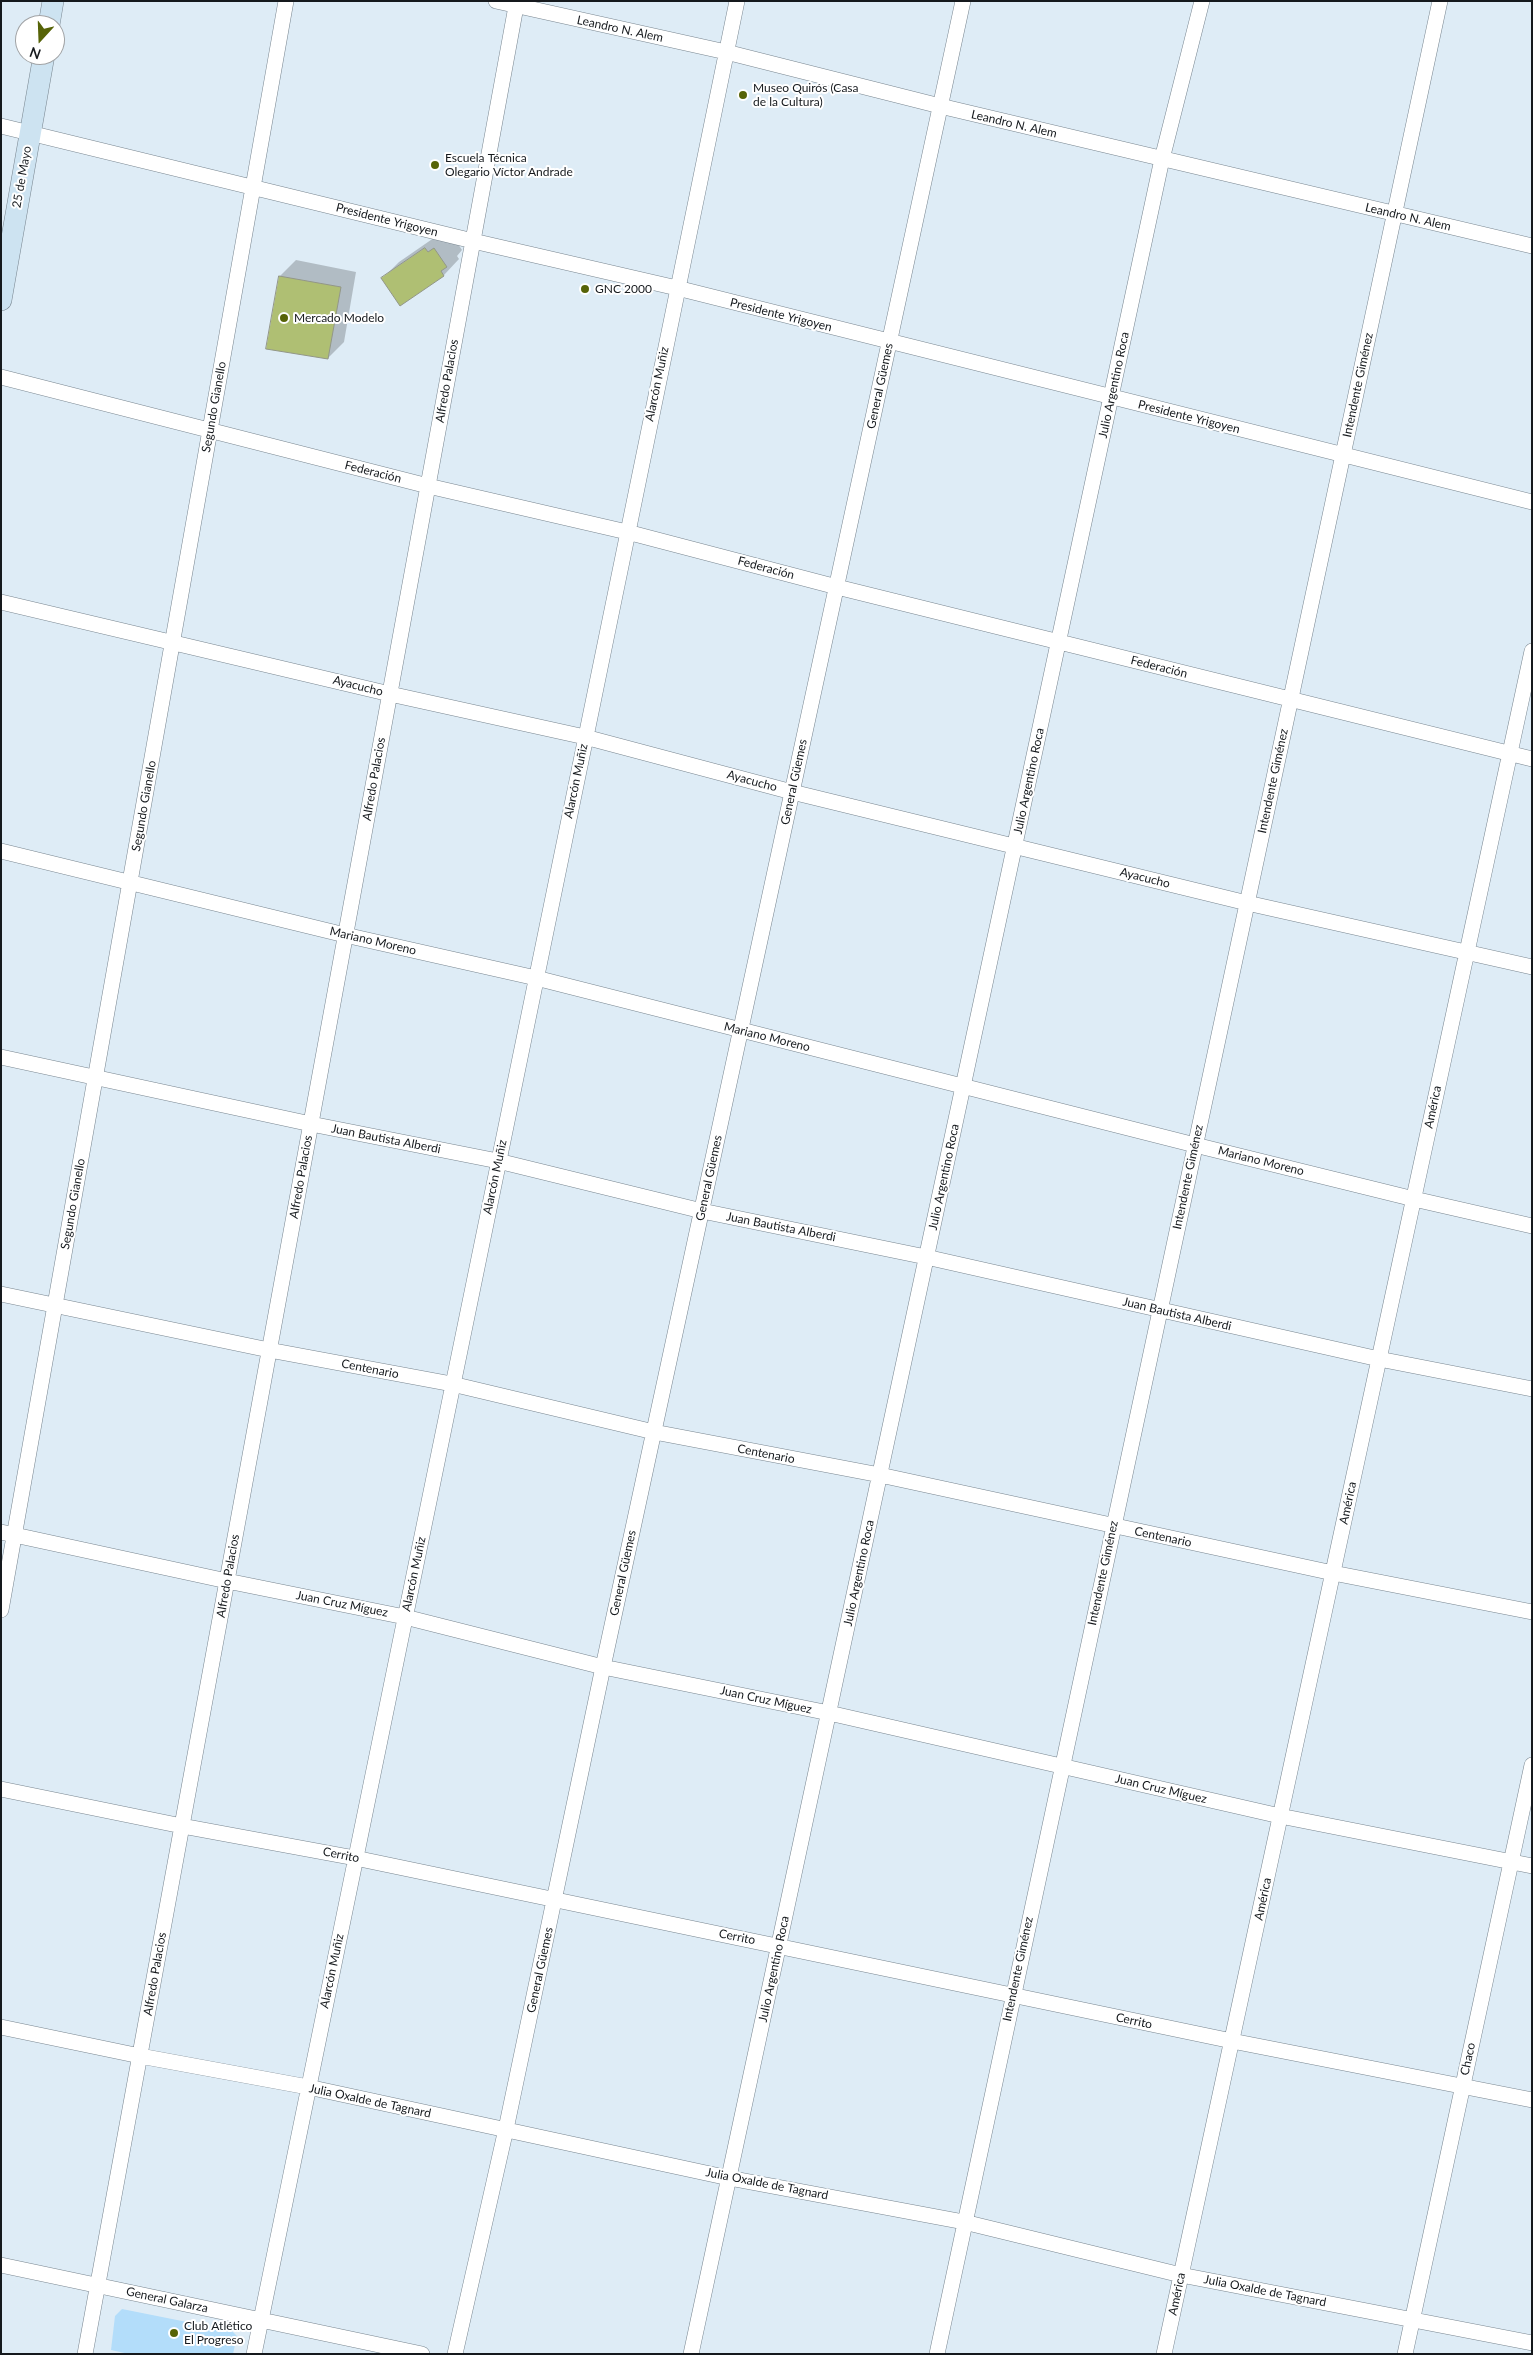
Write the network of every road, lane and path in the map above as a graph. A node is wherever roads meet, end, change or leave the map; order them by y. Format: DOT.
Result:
graph roads {
  1 [pos="53,1"];
  2 [pos="286,1"];
  3 [pos="496,1"];
  4 [pos="737,1"];
  5 [pos="963,1"];
  6 [pos="1202,1"];
  7 [pos="1440,1"];
  8 [pos="516,4"];
  9 [pos="51,15"];
  10 [pos="726,52"];
  11 [pos="42,65"];
  12 [pos="940,106"];
  13 [pos="1,126"];
  14 [pos="29,133"];
  15 [pos="1162,159"];
  16 [pos="253,187"];
  17 [pos="1395,214"];
  18 [pos="473,241"];
  19 [pos="1532,246"];
  20 [pos="677,288"];
  21 [pos="1,300"];
  22 [pos="889,342"];
  23 [pos="1,377"];
  24 [pos="1111,397"];
  25 [pos="210,431"];
  26 [pos="1343,456"];
  27 [pos="428,486"];
  28 [pos="1532,502"];
  29 [pos="627,532"];
  30 [pos="836,587"];
  31 [pos="1,602"];
  32 [pos="173,641"];
  33 [pos="1059,641"];
  34 [pos="1532,652"];
  35 [pos="390,694"];
  36 [pos="1290,700"];
  37 [pos="585,737"];
  38 [pos="1510,754"];
  39 [pos="1532,760"];
  40 [pos="792,792"];
  41 [pos="1015,845"];
  42 [pos="1,851"];
  43 [pos="130,882"];
  44 [pos="1247,903"];
  45 [pos="345,935"];
  46 [pos="1467,953"];
  47 [pos="1532,968"];
  48 [pos="536,978"];
  49 [pos="740,1031"];
  50 [pos="1,1057"];
  51 [pos="96,1077"];
  52 [pos="963,1086"];
  53 [pos="311,1124"];
  54 [pos="1195,1145"];
  55 [pos="498,1161"];
  56 [pos="1414,1199"];
  57 [pos="702,1211"];
  58 [pos="1532,1226"];
  59 [pos="926,1257"];
  60 [pos="1,1294"];
  61 [pos="55,1305"];
  62 [pos="1160,1310"];
  63 [pos="269,1350"];
  64 [pos="1379,1359"];
  65 [pos="452,1384"];
  66 [pos="1532,1389"];
  67 [pos="654,1432"];
  68 [pos="880,1476"];
  69 [pos="1113,1527"];
  70 [pos="8,1533"];
  71 [pos="1333,1573"];
  72 [pos="227,1581"];
  73 [pos="1,1610"];
  74 [pos="1532,1612"];
  75 [pos="405,1617"];
  76 [pos="603,1667"];
  77 [pos="828,1713"];
  78 [pos="1532,1765"];
  79 [pos="1062,1767"];
  80 [pos="1,1789"];
  81 [pos="1280,1816"];
  82 [pos="182,1826"];
  83 [pos="355,1858"];
  84 [pos="1511,1862"];
  85 [pos="1532,1866"];
  86 [pos="554,1901"];
  87 [pos="778,1946"];
  88 [pos="1012,1996"];
  89 [pos="1,2027"];
  90 [pos="1232,2042"];
  91 [pos="140,2056"];
  92 [pos="308,2087"];
  93 [pos="1462,2087"];
  94 [pos="1532,2100"];
  95 [pos="506,2130"];
  96 [pos="729,2178"];
  97 [pos="964,2222"];
  98 [pos="1,2265"];
  99 [pos="1181,2275"];
  100 [pos="96,2284"];
  101 [pos="1412,2320"];
  102 [pos="260,2321"];
  103 [pos="1532,2343"];
  104 [pos="85,2354"];
  105 [pos="254,2354"];
  106 [pos="422,2354"];
  107 [pos="455,2354"];
  108 [pos="691,2354"];
  109 [pos="936,2354"];
  110 [pos="1164,2354"];
  111 [pos="1405,2354"];
  1 -- 9 [label="street"];
  2 -- 16 [label="street, Segundo Gianello"];
  3 -- 8 [label="street, Leandro N. Alem"];
  4 -- 10 [label="street, Alarcón Muñiz"];
  5 -- 12 [label="street, General Güemes"];
  6 -- 15 [label="street, Julio Argentino Roca"];
  7 -- 17 [label="street, Intendente Giménez"];
  8 -- 10 [label="street, Leandro N. Alem"];
  8 -- 18 [label="street, Alfredo Palacios"];
  10 -- 12 [label="street, Leandro N. Alem"];
  10 -- 20 [label="street, Alarcón Muñiz"];
  11 -- 14 [label="street, 25 de Mayo"];
  12 -- 15 [label="street, Leandro N. Alem"];
  12 -- 22 [label="street, General Güemes"];
  13 -- 14 [label="street, Presidente Yrigoyen"];
  14 -- 16 [label="street, Presidente Yrigoyen"];
  14 -- 21 [label="street, 25 de Mayo"];
  15 -- 17 [label="street, Leandro N. Alem"];
  15 -- 24 [label="street, Julio Argentino Roca"];
  16 -- 18 [label="street, Presidente Yrigoyen"];
  16 -- 25 [label="street, Segundo Gianello"];
  17 -- 19 [label="street, Leandro N. Alem"];
  17 -- 26 [label="street, Intendente Giménez"];
  18 -- 20 [label="street, Presidente Yrigoyen"];
  18 -- 27 [label="street, Alfredo Palacios"];
  20 -- 22 [label="street, Presidente Yrigoyen"];
  20 -- 29 [label="street, Alarcón Muñiz"];
  22 -- 24 [label="street, Presidente Yrigoyen"];
  22 -- 30 [label="street, General Güemes"];
  23 -- 25 [label="street, Federación"];
  24 -- 26 [label="street, Presidente Yrigoyen"];
  24 -- 33 [label="street, Julio Argentino Roca"];
  25 -- 27 [label="street, Federación"];
  25 -- 32 [label="street, Segundo Gianello"];
  26 -- 28 [label="street, Presidente Yrigoyen"];
  26 -- 36 [label="street, Intendente Giménez"];
  27 -- 29 [label="street, Federación"];
  27 -- 35 [label="street, Alfredo Palacios"];
  29 -- 30 [label="street, Federación"];
  29 -- 37 [label="street, Alarcón Muñiz"];
  30 -- 33 [label="street, Federación"];
  30 -- 40 [label="street, General Güemes"];
  31 -- 32 [label="street, Ayacucho"];
  32 -- 35 [label="street, Ayacucho"];
  32 -- 43 [label="street, Segundo Gianello"];
  33 -- 36 [label="street, Federación"];
  33 -- 41 [label="street, Julio Argentino Roca"];
  34 -- 38 [label="street, América"];
  35 -- 37 [label="street, Ayacucho"];
  35 -- 45 [label="street, Alfredo Palacios"];
  36 -- 38 [label="street, Federación"];
  36 -- 44 [label="street, Intendente Giménez"];
  37 -- 40 [label="street, Ayacucho"];
  37 -- 48 [label="street, Alarcón Muñiz"];
  38 -- 39 [label="street, Federación"];
  38 -- 46 [label="street, América"];
  40 -- 41 [label="street, Ayacucho"];
  40 -- 49 [label="street, General Güemes"];
  41 -- 44 [label="street, Ayacucho"];
  41 -- 52 [label="street, Julio Argentino Roca"];
  42 -- 43 [label="street, Mariano Moreno"];
  43 -- 45 [label="street, Mariano Moreno"];
  43 -- 51 [label="street, Segundo Gianello"];
  44 -- 46 [label="street, Ayacucho"];
  44 -- 54 [label="street, Intendente Giménez"];
  45 -- 48 [label="street, Mariano Moreno"];
  45 -- 53 [label="street, Alfredo Palacios"];
  46 -- 47 [label="street, Ayacucho"];
  46 -- 56 [label="street, América"];
  48 -- 49 [label="street, Mariano Moreno"];
  48 -- 55 [label="street, Alarcón Muñiz"];
  49 -- 52 [label="street, Mariano Moreno"];
  49 -- 57 [label="street, General Güemes"];
  50 -- 51 [label="street, Juan Bautista Alberdi"];
  51 -- 53 [label="street, Juan Bautista Alberdi"];
  51 -- 61 [label="street, Segundo Gianello"];
  52 -- 54 [label="street, Mariano Moreno"];
  52 -- 59 [label="street, Julio Argentino Roca"];
  53 -- 55 [label="street, Juan Bautista Alberdi"];
  53 -- 63 [label="street, Alfredo Palacios"];
  54 -- 56 [label="street, Mariano Moreno"];
  54 -- 62 [label="street, Intendente Giménez"];
  55 -- 57 [label="street, Juan Bautista Alberdi"];
  55 -- 65 [label="street, Alarcón Muñiz"];
  56 -- 58 [label="street, Mariano Moreno"];
  56 -- 64 [label="street, América"];
  57 -- 59 [label="street, Juan Bautista Alberdi"];
  57 -- 67 [label="street, General Güemes"];
  59 -- 62 [label="street, Juan Bautista Alberdi"];
  59 -- 68 [label="street, Julio Argentino Roca"];
  60 -- 61 [label="street, Centenario"];
  61 -- 63 [label="street, Centenario"];
  61 -- 70 [label="street, Segundo Gianello"];
  62 -- 64 [label="street, Juan Bautista Alberdi"];
  62 -- 69 [label="street, Intendente Giménez"];
  63 -- 65 [label="street, Centenario"];
  63 -- 72 [label="street, Alfredo Palacios"];
  64 -- 66 [label="street, Juan Bautista Alberdi"];
  64 -- 71 [label="street, América"];
  65 -- 67 [label="street, Centenario"];
  65 -- 75 [label="street, Alarcón Muñiz"];
  67 -- 68 [label="street, Centenario"];
  67 -- 76 [label="street, General Güemes"];
  68 -- 69 [label="street, Centenario"];
  68 -- 77 [label="street, Julio Argentino Roca"];
  69 -- 71 [label="street, Centenario"];
  69 -- 79 [label="street, Intendente Giménez"];
  70 -- 72 [label="street, Juan Cruz Míguez"];
  70 -- 73 [label="street, Segundo Gianello"];
  71 -- 74 [label="street, Centenario"];
  71 -- 81 [label="street, América"];
  72 -- 75 [label="street, Juan Cruz Míguez"];
  72 -- 82 [label="street, Alfredo Palacios"];
  75 -- 76 [label="street, Juan Cruz Míguez"];
  75 -- 83 [label="street, Alarcón Muñiz"];
  76 -- 77 [label="street, Juan Cruz Míguez"];
  76 -- 86 [label="street, General Güemes"];
  77 -- 79 [label="street, Juan Cruz Míguez"];
  77 -- 87 [label="street, Julio Argentino Roca"];
  78 -- 84 [label="street, Chaco"];
  79 -- 81 [label="street, Juan Cruz Míguez"];
  79 -- 88 [label="street, Intendente Giménez"];
  80 -- 82 [label="street, Cerrito"];
  81 -- 84 [label="street, Juan Cruz Míguez"];
  81 -- 90 [label="street, América"];
  82 -- 83 [label="street, Cerrito"];
  82 -- 91 [label="street, Alfredo Palacios"];
  83 -- 86 [label="street, Cerrito"];
  83 -- 92 [label="street, Alarcón Muñiz"];
  84 -- 85 [label="street, Juan Cruz Míguez"];
  84 -- 93 [label="street, Chaco"];
  86 -- 87 [label="street, Cerrito"];
  86 -- 95 [label="street, General Güemes"];
  87 -- 88 [label="street, Cerrito"];
  87 -- 96 [label="street, Julio Argentino Roca"];
  88 -- 90 [label="street, Cerrito"];
  88 -- 97 [label="street, Intendente Giménez"];
  89 -- 91 [label="street, Julia Oxalde de Tagnard"];
  90 -- 93 [label="street, Cerrito"];
  90 -- 99 [label="street, América"];
  91 -- 92 [label="street, Julia Oxalde de Tagnard"];
  91 -- 100 [label="street, Alfredo Palacios"];
  92 -- 95 [label="street, Julia Oxalde de Tagnard"];
  92 -- 102 [label="street, Alarcón Muñiz"];
  93 -- 94 [label="street, Cerrito"];
  93 -- 101 [label="street, Chaco"];
  95 -- 96 [label="street, Julia Oxalde de Tagnard"];
  95 -- 107 [label="street, General Güemes"];
  96 -- 97 [label="street, Julia Oxalde de Tagnard"];
  96 -- 108 [label="street, Julio Argentino Roca"];
  97 -- 99 [label="street, Julia Oxalde de Tagnard"];
  97 -- 109 [label="street, Intendente Giménez"];
  98 -- 100 [label="street, General Galarza"];
  99 -- 101 [label="street, Julia Oxalde de Tagnard"];
  99 -- 110 [label="street, América"];
  100 -- 102 [label="street, General Galarza"];
  100 -- 104 [label="street, Alfredo Palacios"];
  101 -- 103 [label="street, Julia Oxalde de Tagnard"];
  101 -- 111 [label="street, Chaco"];
  102 -- 105 [label="street, Alarcón Muñiz"];
  102 -- 106 [label="street, General Galarza"];
}
